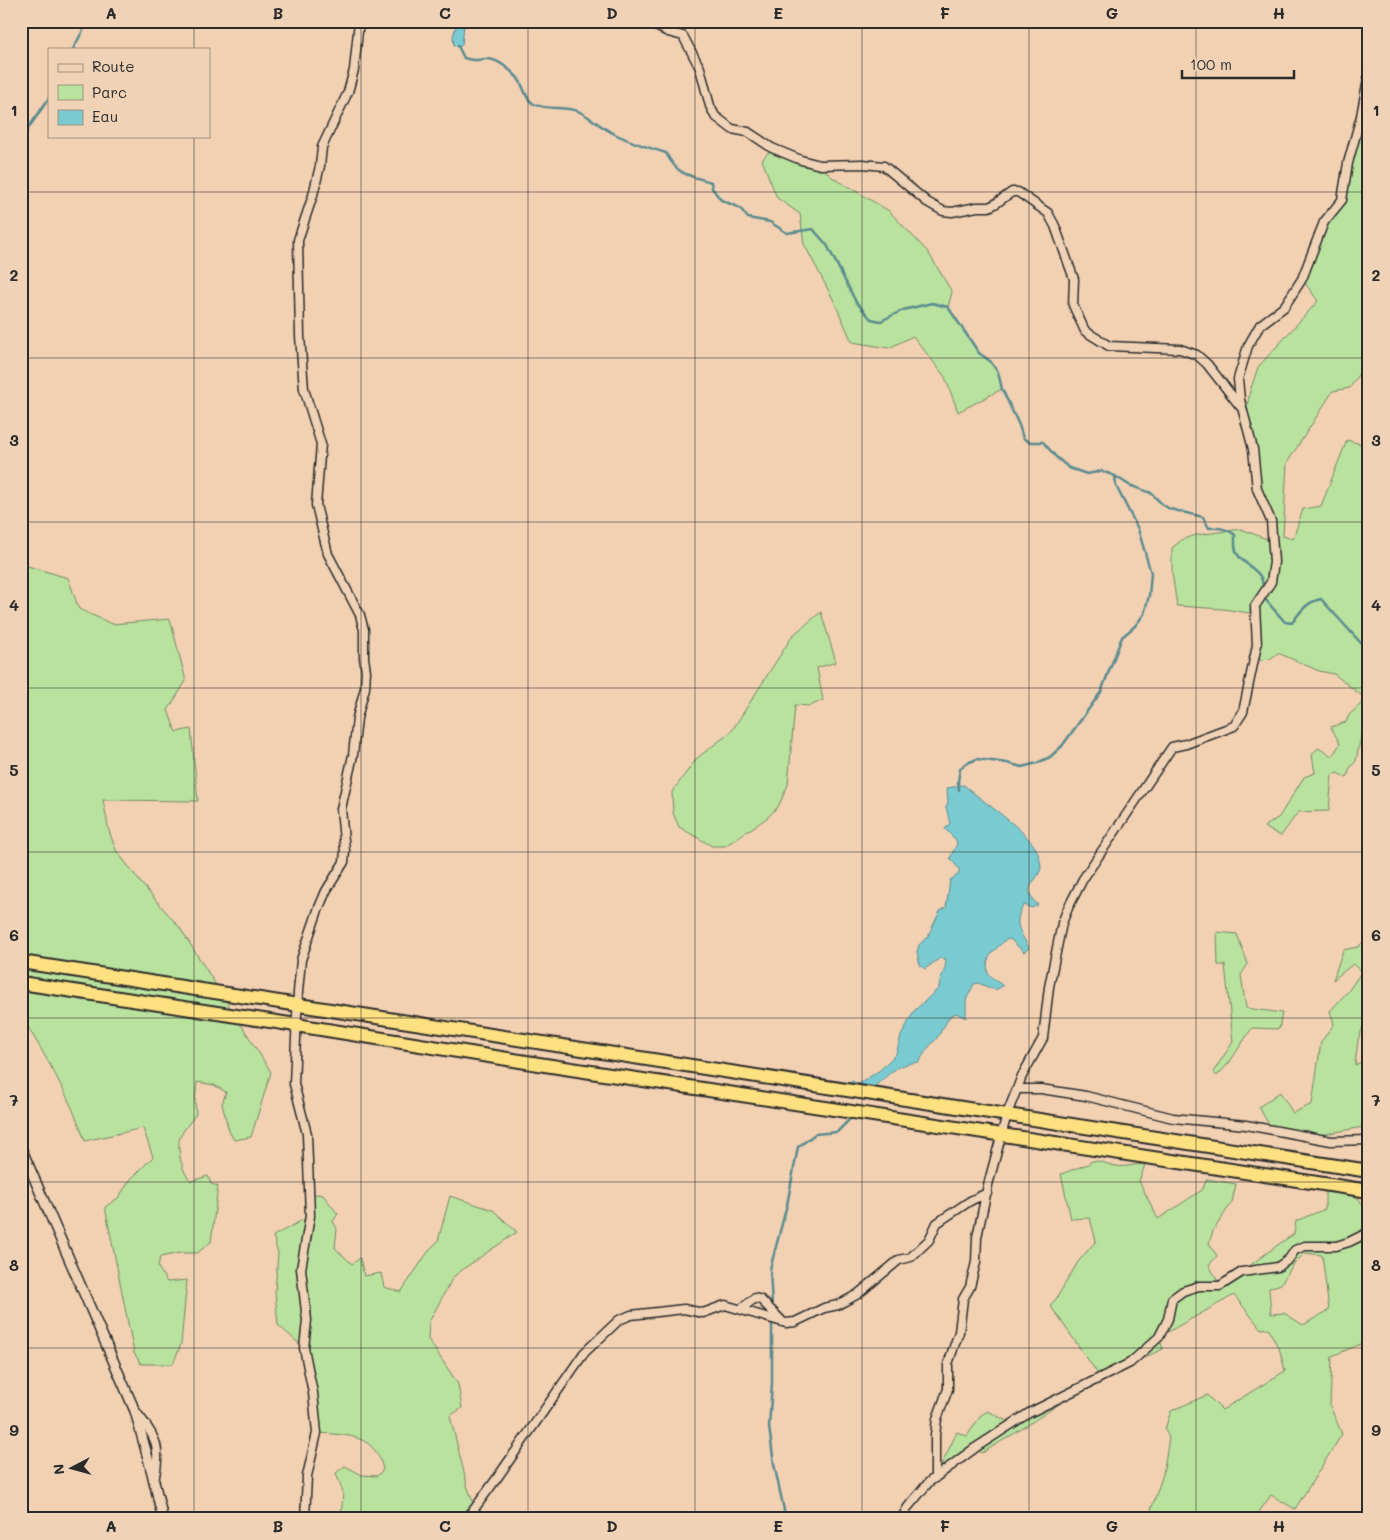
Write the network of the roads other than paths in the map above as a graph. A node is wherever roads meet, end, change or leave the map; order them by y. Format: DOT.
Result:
graph roads {
  1 [pos="359,21"];
  2 [pos="645,21"];
  3 [pos="1369,73"];
  4 [pos="1243,409"];
  5 [pos="21,962"];
  6 [pos="21,983"];
  7 [pos="298,1006"];
  8 [pos="296,1025"];
  9 [pos="1017,1089"];
  10 [pos="1006,1114"];
  11 [pos="1001,1135"];
  12 [pos="1369,1140"];
  13 [pos="21,1148"];
  14 [pos="1369,1170"];
  15 [pos="1369,1191"];
  16 [pos="987,1193"];
  17 [pos="1369,1232"];
  18 [pos="741,1309"];
  19 [pos="782,1322"];
  20 [pos="935,1478"];
  21 [pos="162,1519"];
  22 [pos="305,1519"];
  23 [pos="462,1519"];
  24 [pos="901,1519"];
  1 -- 7 [label="street"];
  2 -- 4 [label="street"];
  3 -- 4 [label="street"];
  4 -- 9 [label="street"];
  5 -- 7 [label="highway"];
  6 -- 8 [label="highway"];
  7 -- 8 [label="street"];
  7 -- 10 [label="highway"];
  8 -- 11 [label="highway"];
  8 -- 22 [label="street"];
  9 -- 10 [label="street"];
  9 -- 12 [label="street"];
  10 -- 11 [label="street"];
  10 -- 14 [label="highway"];
  11 -- 15 [label="highway"];
  11 -- 16 [label="street"];
  13 -- 21 [label="street"];
  16 -- 19 [label="street"];
  16 -- 20 [label="street"];
  17 -- 20 [label="street"];
  18 -- 19 [label="street"];
  18 -- 19 [label="street"];
  18 -- 23 [label="street"];
  20 -- 24 [label="street"];
}
